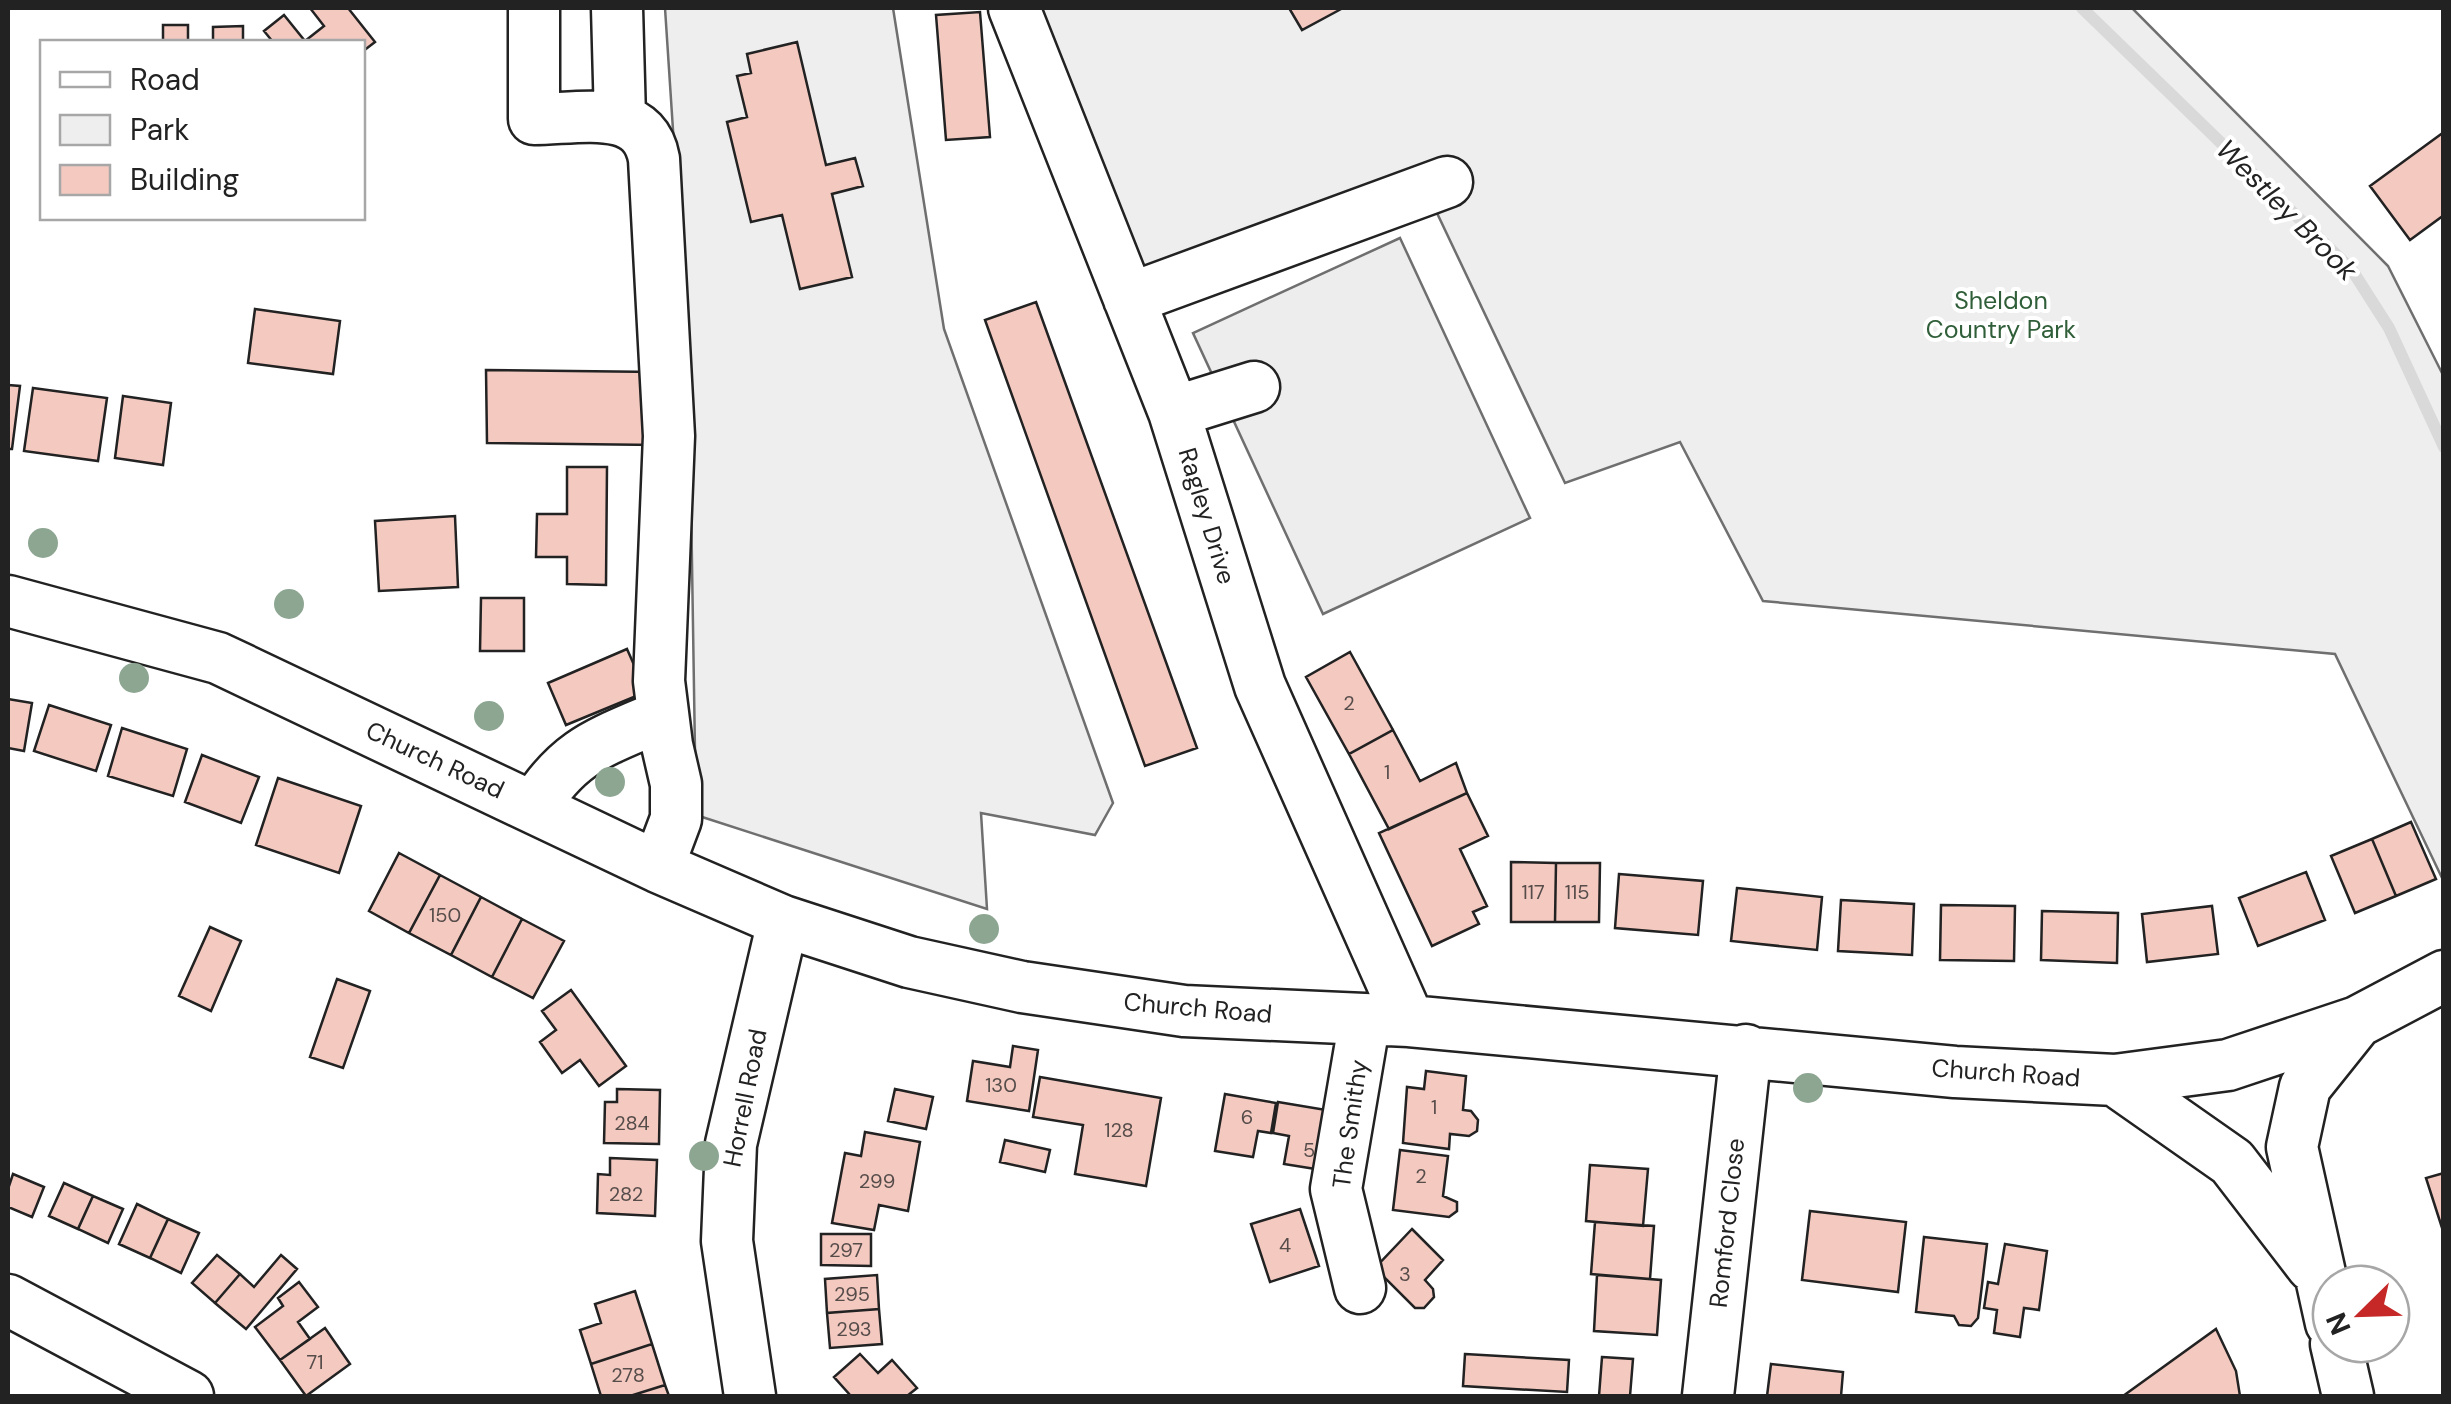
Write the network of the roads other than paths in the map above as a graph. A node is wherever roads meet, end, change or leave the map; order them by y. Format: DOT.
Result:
graph roads {
  1 [pos="534,8"];
  2 [pos="616,8"];
  3 [pos="1014,8"];
  4 [pos="620,118"];
  5 [pos="1447,182"];
  6 [pos="1130,298"];
  7 [pos="1254,386"];
  8 [pos="1174,412"];
  9 [pos="8,601"];
  10 [pos="663,715"];
  11 [pos="534,806"];
  12 [pos="658,866"];
  13 [pos="783,921"];
  14 [pos="2444,976"];
  15 [pos="1387,1020"];
  16 [pos="2357,1022"];
  17 [pos="1746,1050"];
  18 [pos="2115,1080"];
  19 [pos="2318,1264"];
  20 [pos="2311,1279"];
  21 [pos="1360,1288"];
  22 [pos="8,1300"];
  23 [pos="2341,1364"];
  24 [pos="188,1396"];
  25 [pos="750,1396"];
  26 [pos="1708,1396"];
  27 [pos="2348,1396"];
  1 -- 4 [label="street"];
  2 -- 4 [label="street"];
  3 -- 6 [label="street, Ragley Drive"];
  4 -- 10 [label="street"];
  5 -- 6 [label="street"];
  6 -- 8 [label="street, Ragley Drive"];
  7 -- 8 [label="street"];
  8 -- 15 [label="street, Ragley Drive"];
  9 -- 11 [label="street, Church Road"];
  10 -- 11 [label="street"];
  10 -- 12 [label="street"];
  11 -- 12 [label="street, Church Road"];
  12 -- 13 [label="street, Church Road"];
  13 -- 15 [label="street, Church Road"];
  13 -- 25 [label="street, Horrell Road"];
  14 -- 16 [label="street, Church Road"];
  15 -- 17 [label="street, Church Road"];
  15 -- 21 [label="street, The Smithy"];
  16 -- 18 [label="street, Church Road"];
  16 -- 19 [label="street"];
  17 -- 18 [label="street, Church Road"];
  17 -- 26 [label="street, Romford Close"];
  18 -- 20 [label="street"];
  22 -- 24 [label="street"];
  23 -- 27 [label="street"];
}
